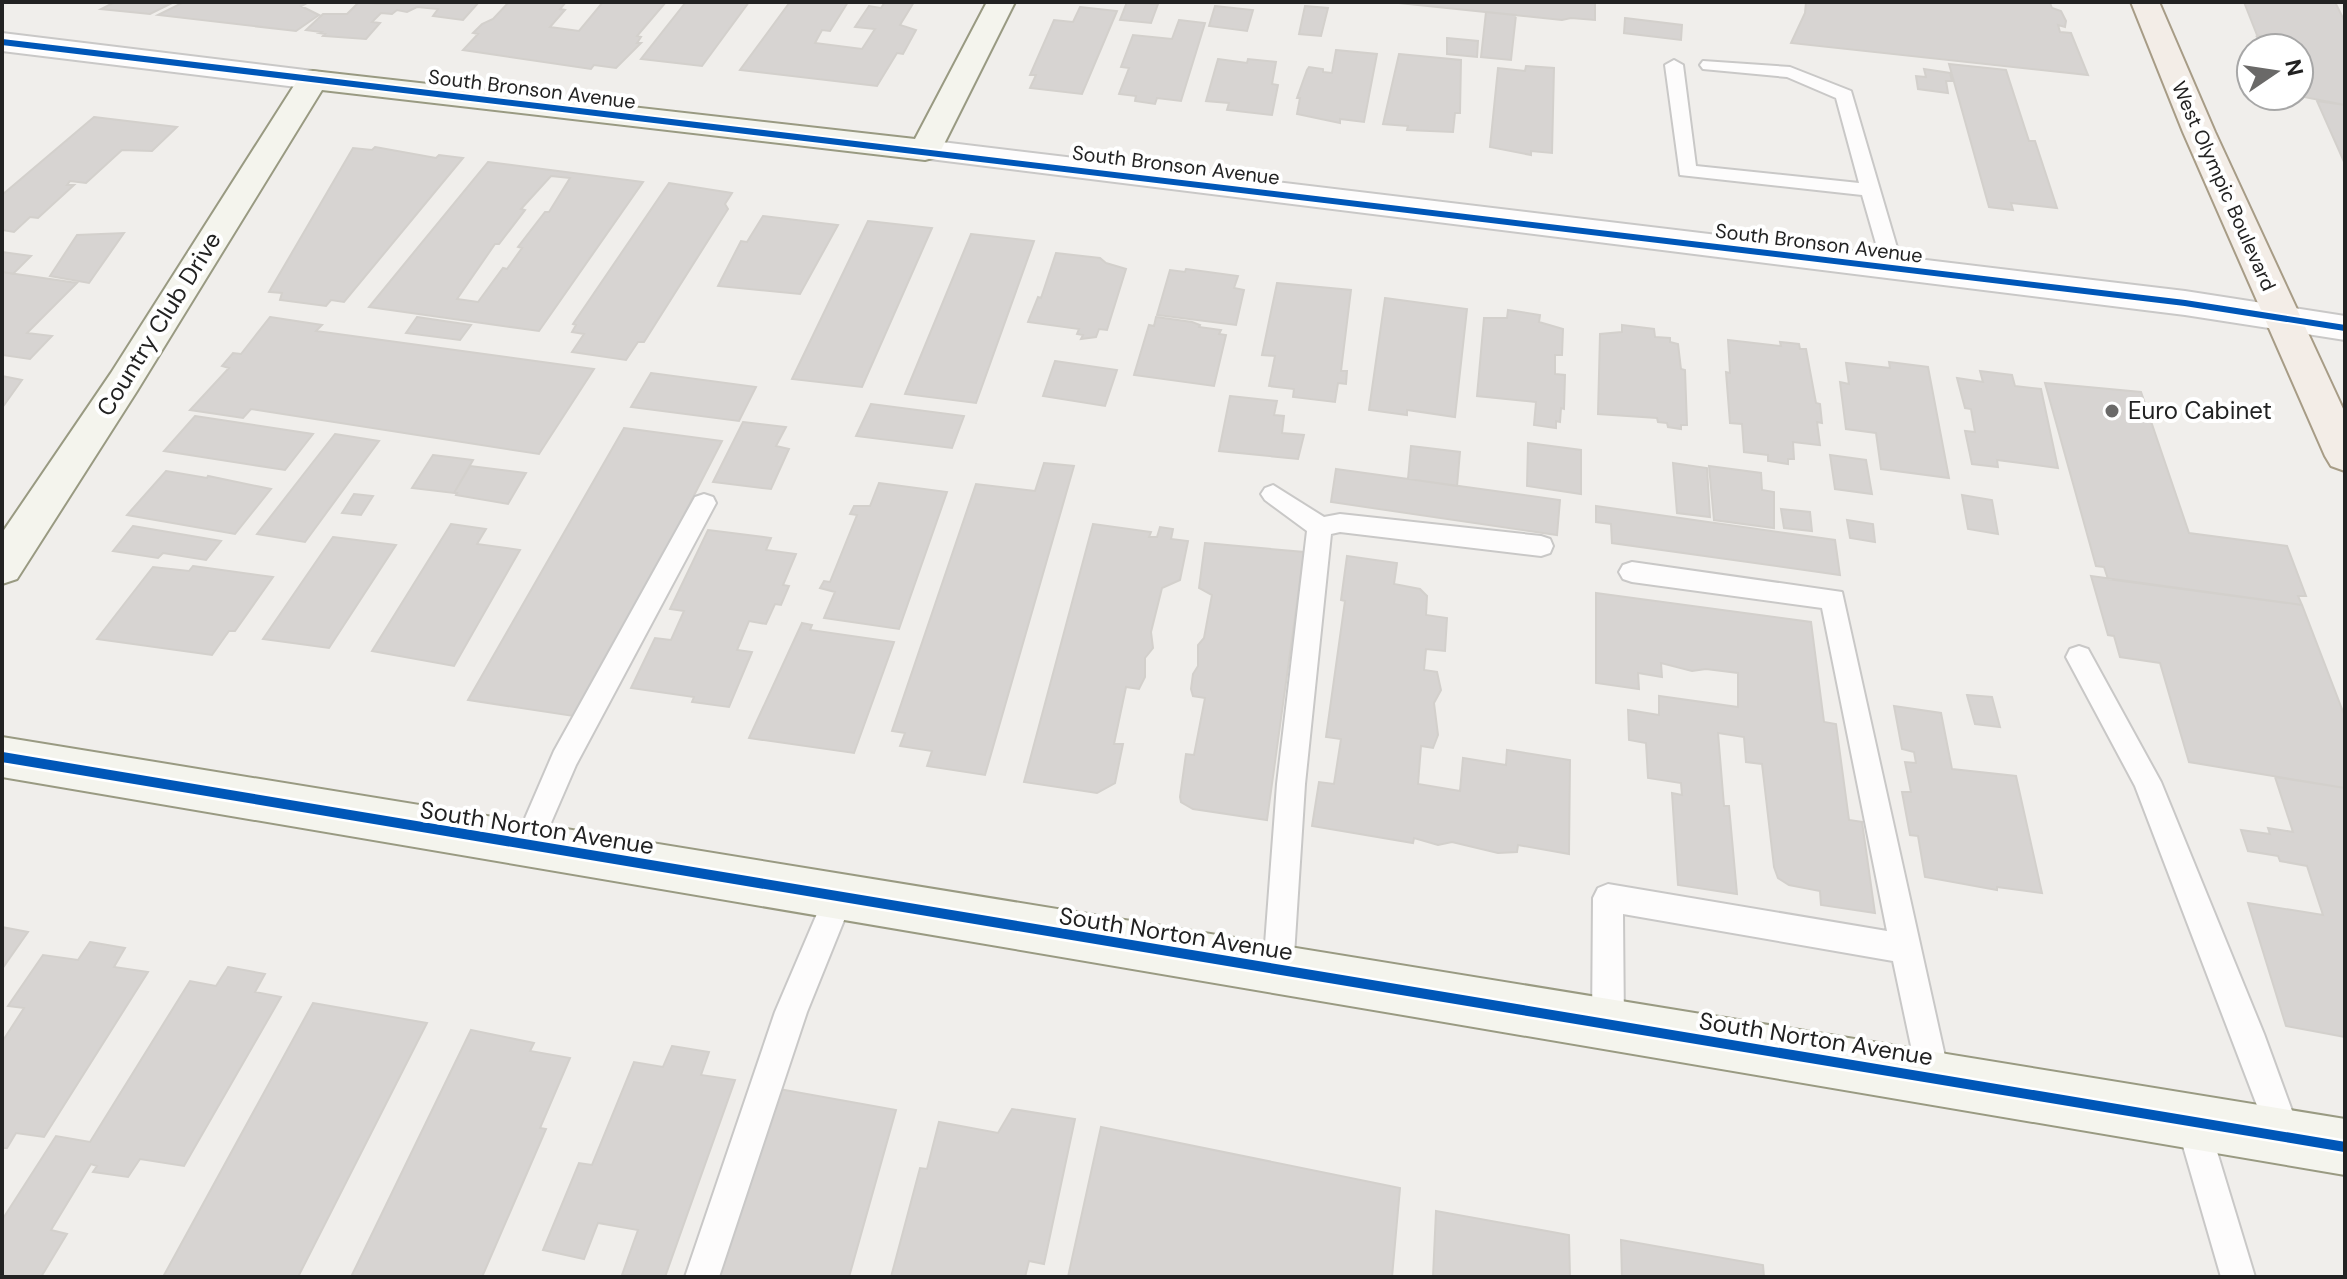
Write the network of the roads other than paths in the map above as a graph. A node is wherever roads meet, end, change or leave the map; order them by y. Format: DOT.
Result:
graph roads {
  1 [pos="1001,2"];
  2 [pos="2145,2"];
  3 [pos="2,42"];
  4 [pos="1674,65"];
  5 [pos="1709,65"];
  6 [pos="313,80"];
  7 [pos="925,150"];
  8 [pos="1872,190"];
  9 [pos="1893,268"];
  10 [pos="2283,320"];
  11 [pos="2345,328"];
  12 [pos="2345,456"];
  13 [pos="1273,494"];
  14 [pos="704,503"];
  15 [pos="1320,527"];
  16 [pos="1541,546"];
  17 [pos="2,567"];
  18 [pos="1632,572"];
  19 [pos="2079,657"];
  20 [pos="2,757"];
  21 [pos="527,846"];
  22 [pos="838,898"];
  23 [pos="1906,949"];
  24 [pos="1278,971"];
  25 [pos="1608,1026"];
  26 [pos="1934,1079"];
  27 [pos="2192,1122"];
  28 [pos="2286,1138"];
  29 [pos="2345,1147"];
  30 [pos="702,1277"];
  31 [pos="2238,1277"];
  1 -- 7 [label="street"];
  2 -- 10 [label="main road, West Olympic Boulevard"];
  3 -- 6 [label="street, South Bronson Avenue"];
  4 -- 8 [label="lane"];
  5 -- 8 [label="lane"];
  6 -- 7 [label="street, South Bronson Avenue"];
  6 -- 17 [label="street, Country Club Drive"];
  7 -- 9 [label="street, South Bronson Avenue"];
  8 -- 9 [label="lane"];
  9 -- 10 [label="street, South Bronson Avenue"];
  10 -- 11 [label="street, South Bronson Avenue"];
  10 -- 12 [label="main road, West Olympic Boulevard"];
  13 -- 15 [label="lane"];
  14 -- 21 [label="lane"];
  15 -- 16 [label="lane"];
  15 -- 24 [label="lane"];
  18 -- 23 [label="lane"];
  19 -- 28 [label="lane"];
  20 -- 21 [label="street, South Norton Avenue"];
  21 -- 22 [label="street, South Norton Avenue"];
  22 -- 24 [label="street, South Norton Avenue"];
  22 -- 30 [label="lane"];
  23 -- 25 [label="lane"];
  23 -- 26 [label="lane"];
  24 -- 25 [label="street, South Norton Avenue"];
  25 -- 26 [label="street, South Norton Avenue"];
  26 -- 27 [label="street, South Norton Avenue"];
  27 -- 28 [label="street, South Norton Avenue"];
  27 -- 31 [label="lane"];
  28 -- 29 [label="street, South Norton Avenue"];
}
